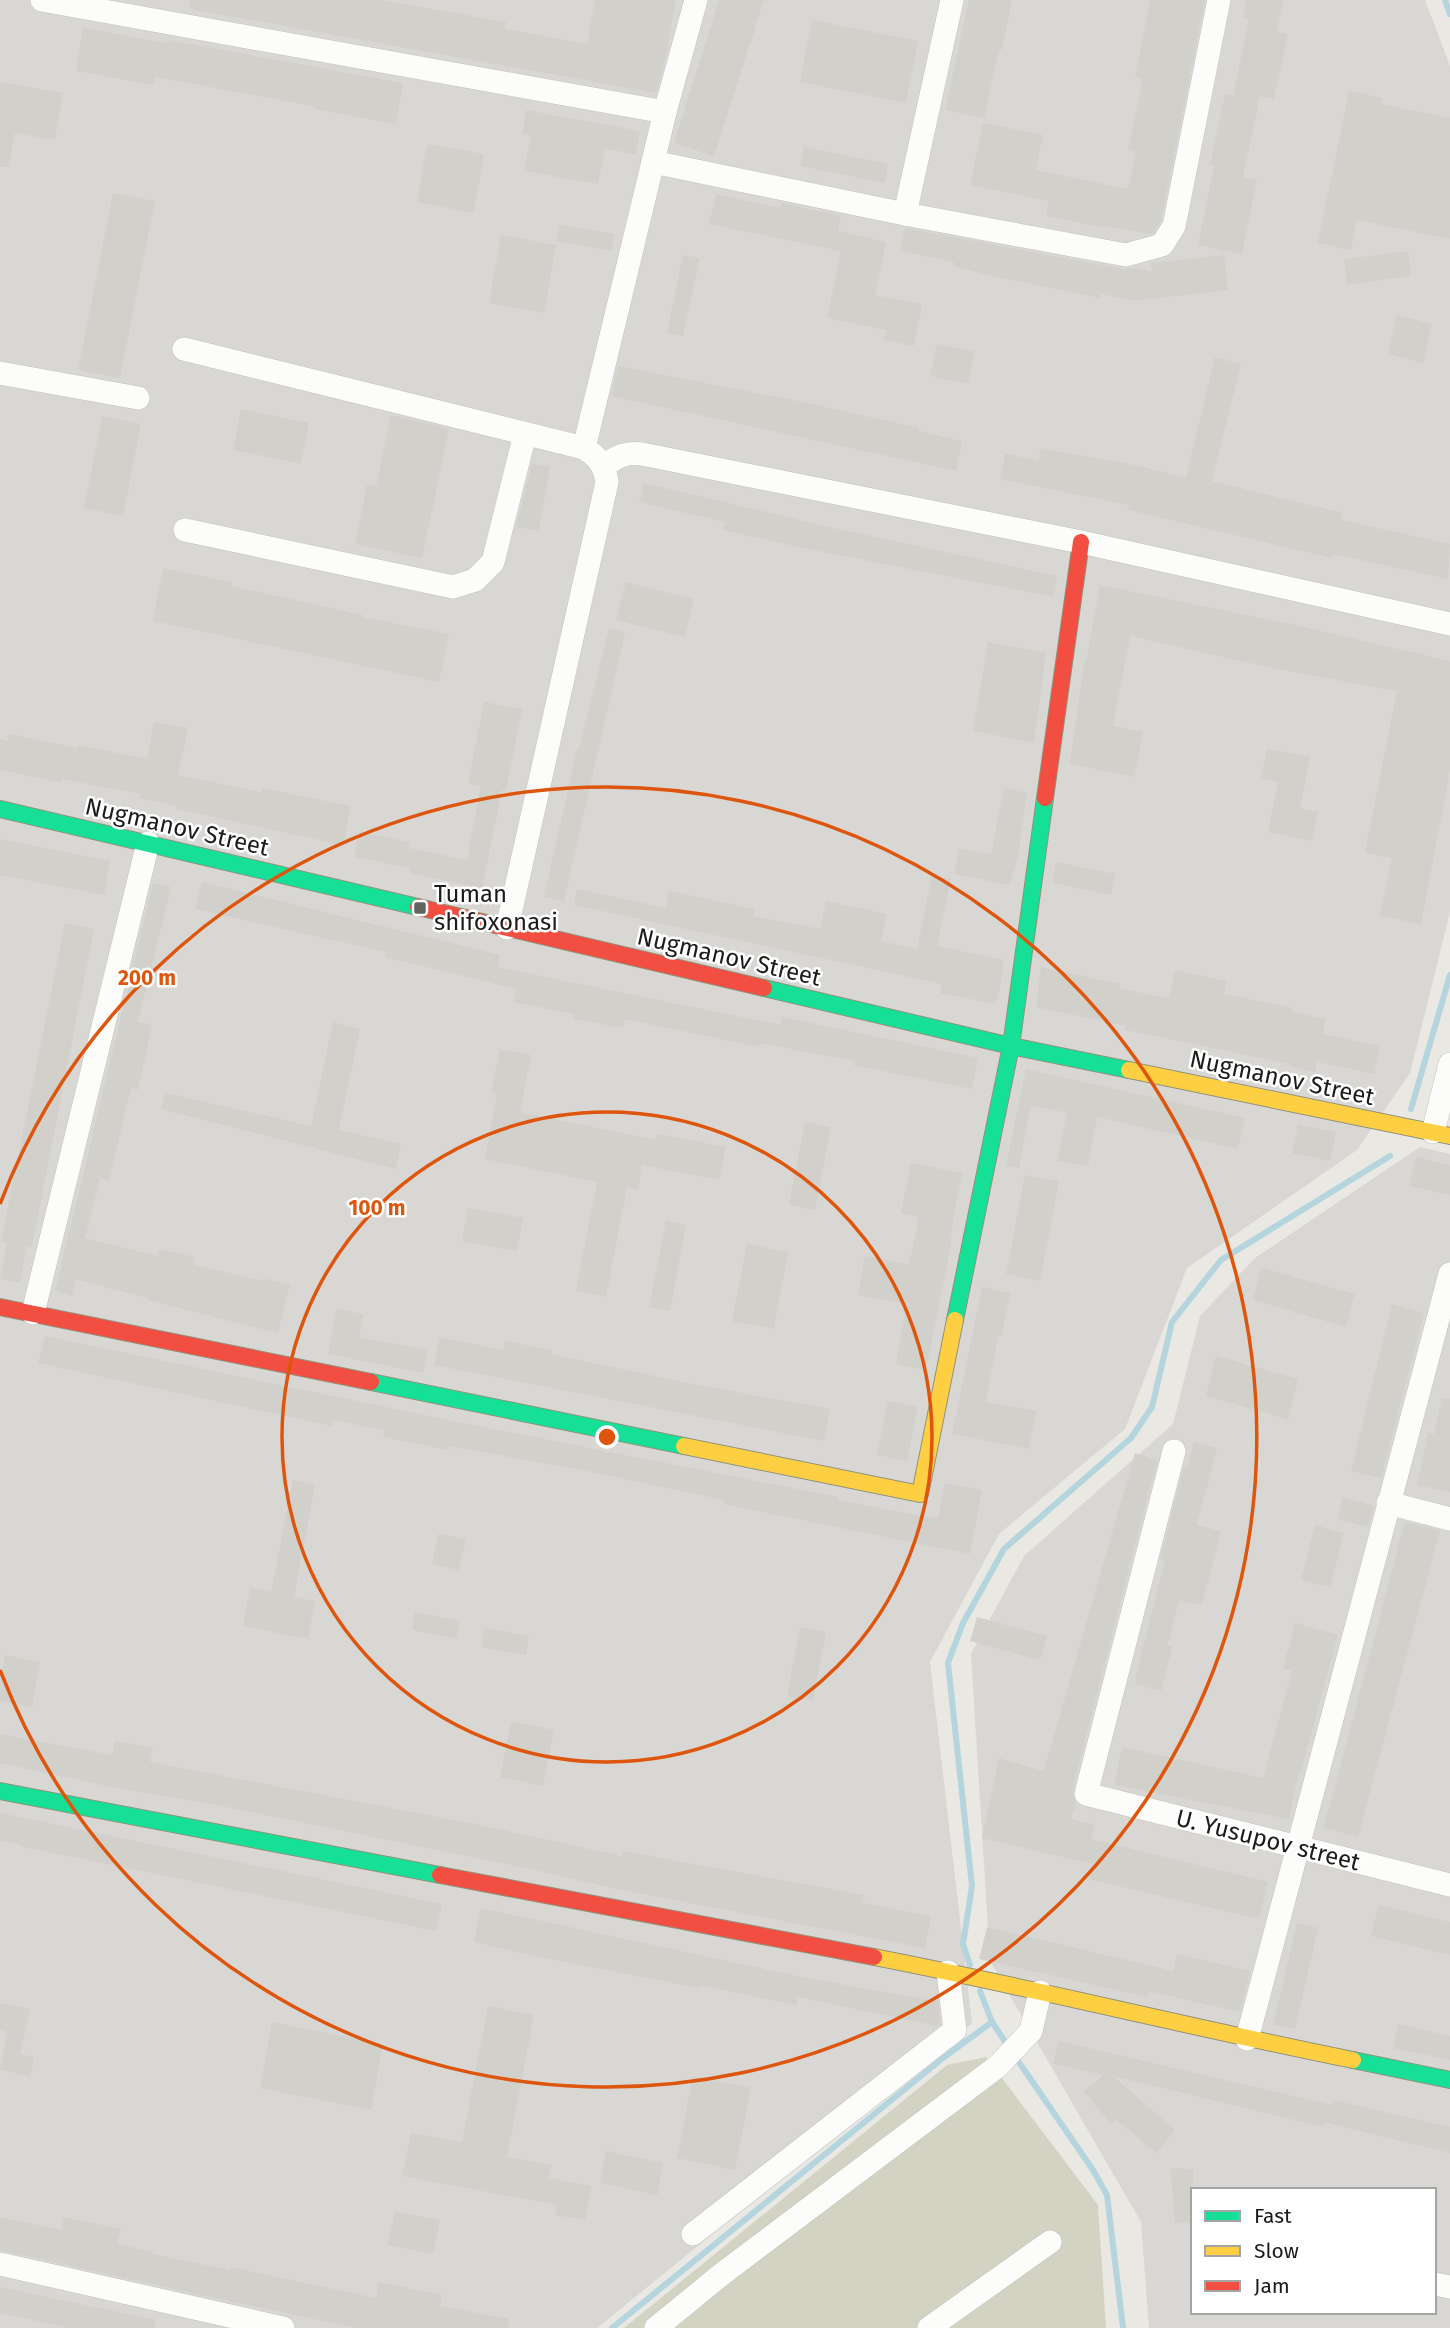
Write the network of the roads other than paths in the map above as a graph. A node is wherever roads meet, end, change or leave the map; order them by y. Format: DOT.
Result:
graph roads {
  1 [pos="42,0"];
  2 [pos="696,0"];
  3 [pos="952,0"];
  4 [pos="1219,0"];
  5 [pos="665,112"];
  6 [pos="653,162"];
  7 [pos="905,214"];
  8 [pos="184,349"];
  9 [pos="0,373"];
  10 [pos="138,398"];
  11 [pos="525,434"];
  12 [pos="584,448"];
  13 [pos="604,466"];
  14 [pos="184,530"];
  15 [pos="1081,542"];
  16 [pos="1450,624"];
  17 [pos="0,809"];
  18 [pos="148,843"];
  19 [pos="507,928"];
  20 [pos="1011,1045"];
  21 [pos="1450,1064"];
  22 [pos="1441,1134"];
  23 [pos="1450,1274"];
  24 [pos="0,1307"];
  25 [pos="33,1314"];
  26 [pos="1174,1451"];
  27 [pos="1388,1503"];
  28 [pos="1450,1519"];
  29 [pos="0,1791"];
  30 [pos="1297,1847"];
  31 [pos="1450,1885"];
  32 [pos="951,1972"];
  33 [pos="1040,1992"];
  34 [pos="1247,2039"];
  35 [pos="1450,2080"];
  36 [pos="693,2234"];
  37 [pos="1049,2242"];
  38 [pos="0,2264"];
  39 [pos="283,2328"];
  40 [pos="656,2328"];
  41 [pos="929,2328"];
  1 -- 5 [label="street"];
  2 -- 5 [label="street"];
  3 -- 7 [label="street"];
  4 -- 7 [label="street"];
  5 -- 6 [label="street"];
  6 -- 7 [label="street"];
  6 -- 12 [label="street"];
  8 -- 11 [label="street"];
  9 -- 10 [label="street"];
  11 -- 12 [label="street"];
  11 -- 14 [label="street"];
  12 -- 13 [label="street"];
  13 -- 15 [label="street"];
  13 -- 19 [label="street"];
  15 -- 16 [label="street"];
  15 -- 20 [label="street"];
  17 -- 18 [label="street, Nugmanov Street"];
  18 -- 19 [label="street, Nugmanov Street"];
  18 -- 25 [label="street"];
  19 -- 20 [label="street, Nugmanov Street"];
  20 -- 22 [label="street, Nugmanov Street"];
  20 -- 25 [label="street"];
  21 -- 22 [label="street"];
  23 -- 27 [label="street"];
  24 -- 25 [label="street"];
  26 -- 30 [label="street, U. Yusupov street"];
  27 -- 28 [label="street"];
  27 -- 30 [label="street"];
  29 -- 32 [label="street"];
  30 -- 31 [label="street, U. Yusupov street"];
  30 -- 34 [label="street"];
  32 -- 33 [label="street"];
  32 -- 36 [label="street"];
  33 -- 34 [label="street"];
  33 -- 40 [label="street"];
  34 -- 35 [label="street"];
  37 -- 41 [label="street"];
  38 -- 39 [label="street"];
}
